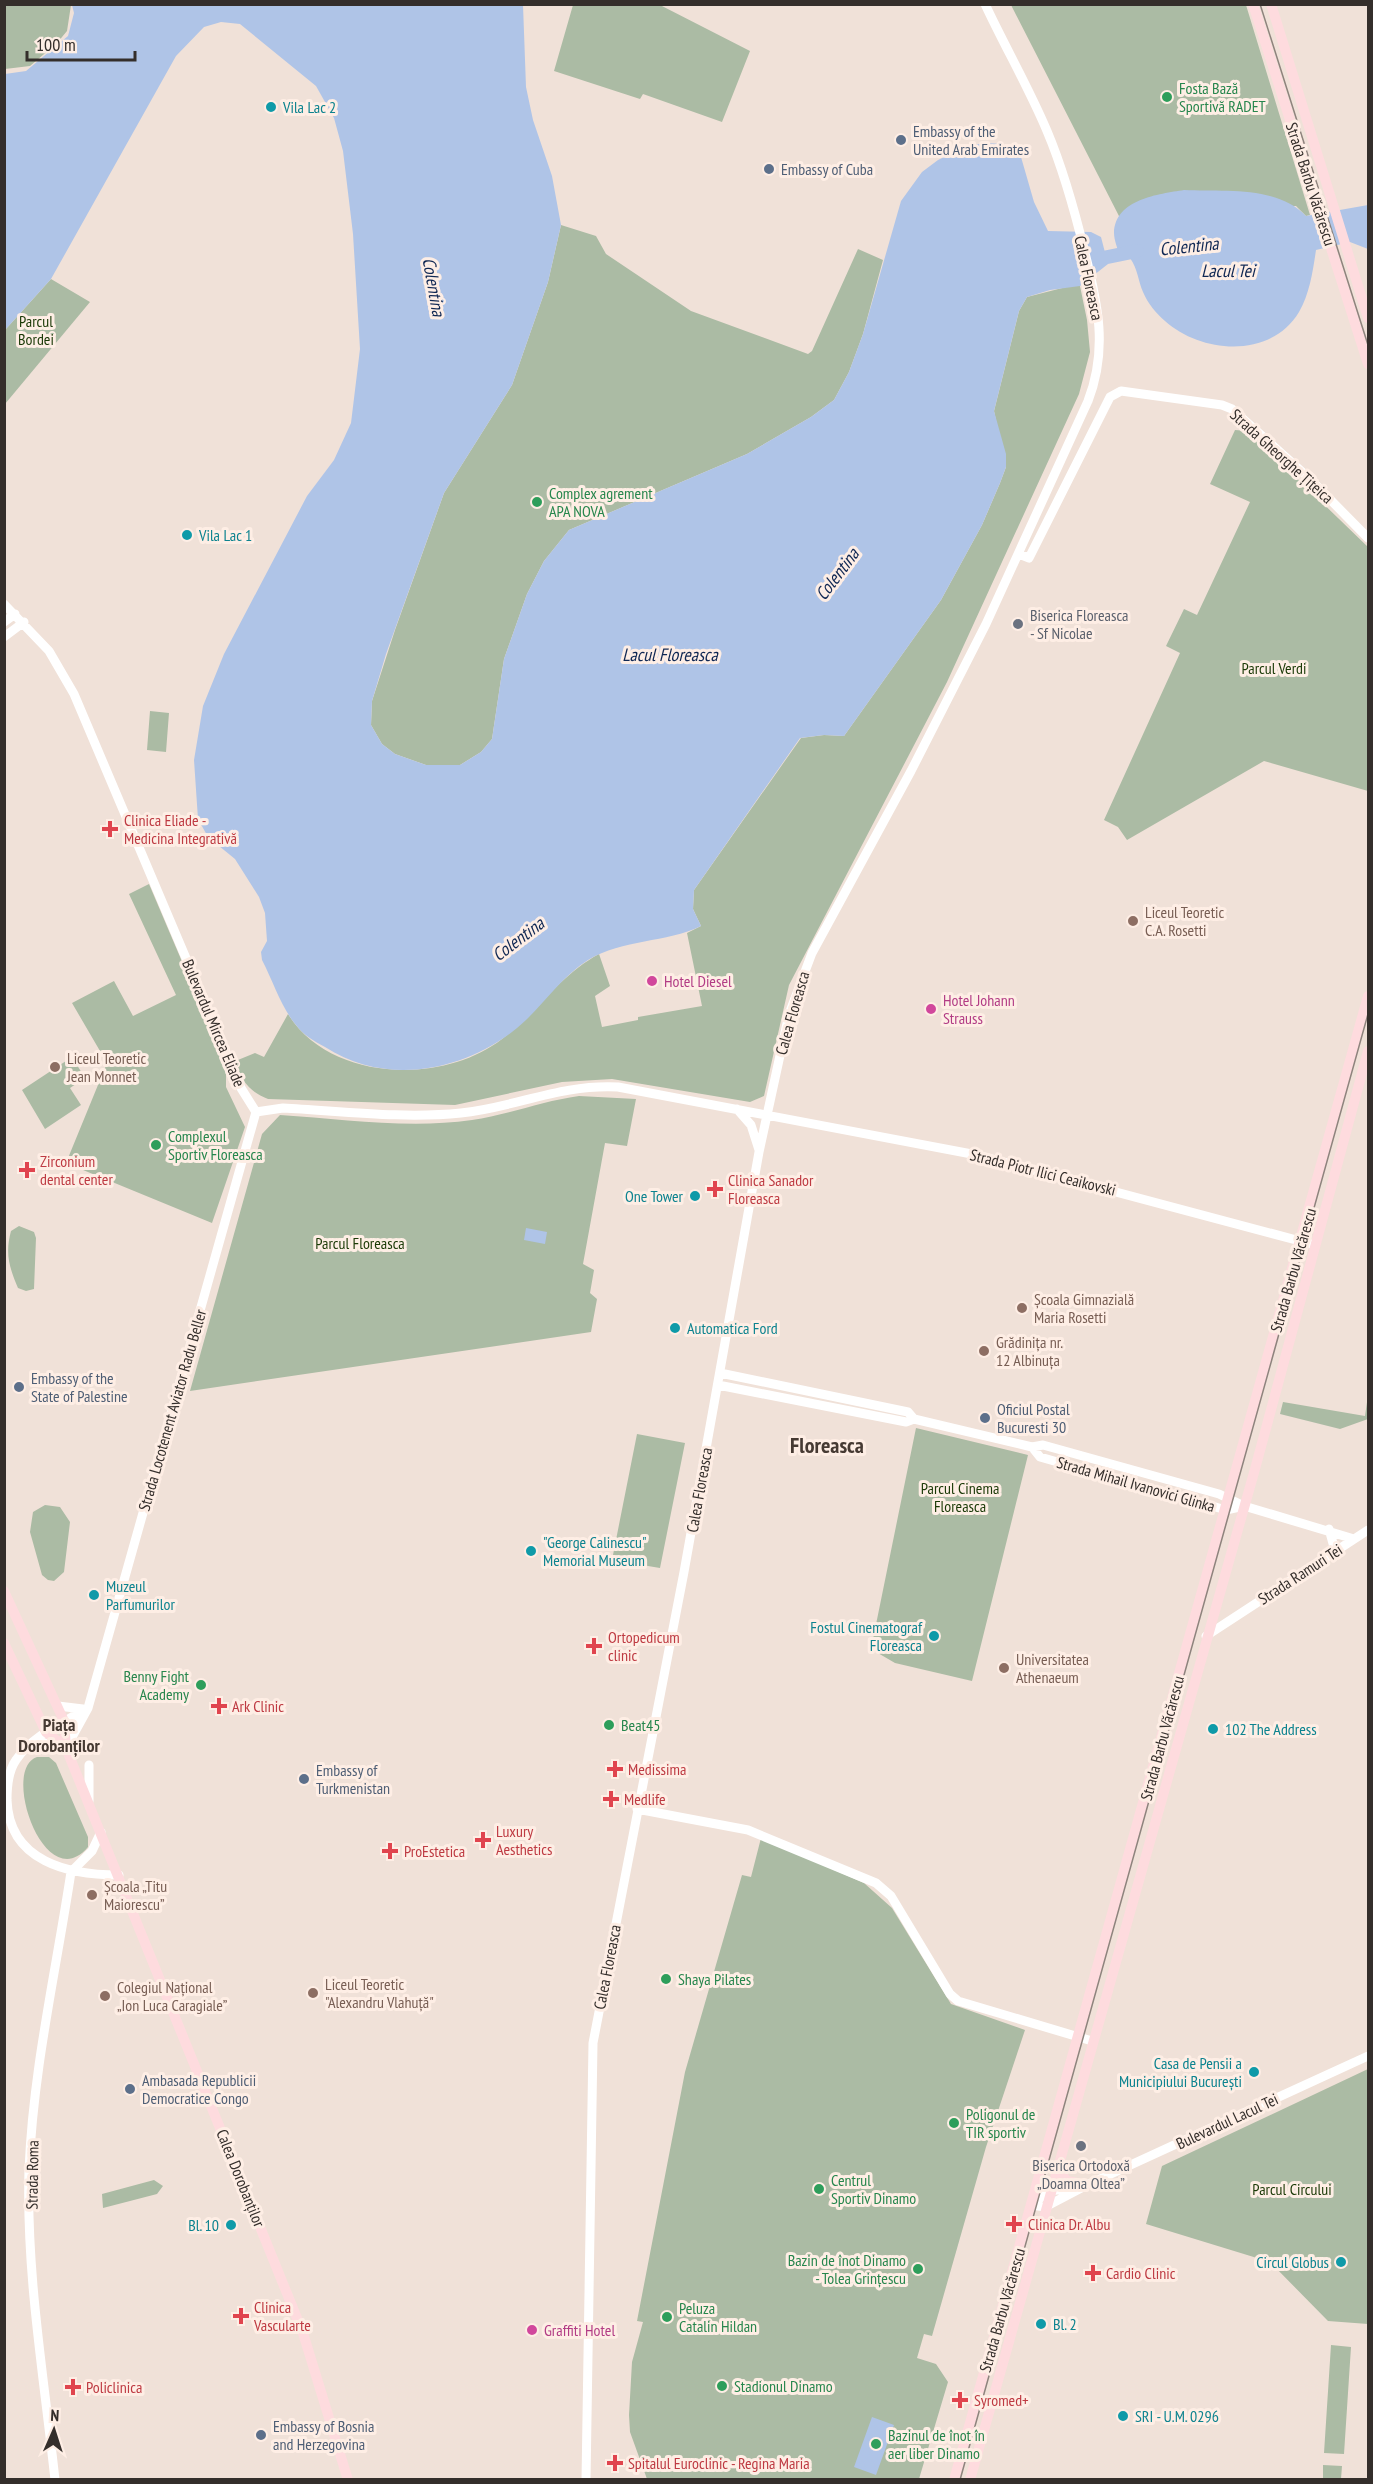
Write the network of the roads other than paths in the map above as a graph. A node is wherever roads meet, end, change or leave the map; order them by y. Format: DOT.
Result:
graph roads {
  1 [pos="985,4"];
  2 [pos="1253,4"];
  3 [pos="1271,4"];
  4 [pos="1368,318"];
  5 [pos="1368,364"];
  6 [pos="1368,538"];
  7 [pos="1020,551"];
  8 [pos="4,604"];
  9 [pos="15,614"];
  10 [pos="4,621"];
  11 [pos="24,622"];
  12 [pos="4,637"];
  13 [pos="1368,996"];
  14 [pos="1368,1051"];
  15 [pos="737,1108"];
  16 [pos="256,1112"];
  17 [pos="767,1114"];
  18 [pos="759,1152"];
  19 [pos="1301,1241"];
  20 [pos="1315,1245"];
  21 [pos="720,1373"];
  22 [pos="718,1385"];
  23 [pos="914,1419"];
  24 [pos="1032,1447"];
  25 [pos="1229,1498"];
  26 [pos="1244,1506"];
  27 [pos="1226,1510"];
  28 [pos="1329,1529"];
  29 [pos="1368,1530"];
  30 [pos="1354,1539"];
  31 [pos="1328,1557"];
  32 [pos="4,1591"];
  33 [pos="1213,1615"];
  34 [pos="1232,1618"];
  35 [pos="1206,1636"];
  36 [pos="4,1643"];
  37 [pos="58,1706"];
  38 [pos="88,1708"];
  39 [pos="64,1721"];
  40 [pos="46,1732"];
  41 [pos="27,1747"];
  42 [pos="66,1748"];
  43 [pos="88,1766"];
  44 [pos="89,1801"];
  45 [pos="637,1809"];
  46 [pos="101,1832"];
  47 [pos="71,1872"];
  48 [pos="119,1875"];
  49 [pos="1078,2037"];
  50 [pos="1092,2041"];
  51 [pos="1368,2056"];
  52 [pos="1057,2168"];
  53 [pos="1086,2185"];
  54 [pos="1050,2191"];
  55 [pos="1031,2205"];
  56 [pos="1045,2207"];
  57 [pos="55,2480"];
  58 [pos="348,2480"];
  59 [pos="586,2480"];
  60 [pos="954,2480"];
  61 [pos="970,2480"];
  1 -- 7 [label="street, Calea Floreasca"];
  2 -- 5 [label="main road, Strada Barbu Văcărescu"];
  3 -- 4 [label="main road, Strada Barbu Văcărescu"];
  6 -- 7 [label="street, Strada Gheorghe Țițeica"];
  7 -- 17 [label="street, Calea Floreasca"];
  8 -- 9 [label="street, Bulevardul Mircea Eliade"];
  9 -- 10 [label="street"];
  9 -- 11 [label="street, Bulevardul Mircea Eliade"];
  11 -- 12 [label="street"];
  11 -- 16 [label="street, Bulevardul Mircea Eliade"];
  13 -- 19 [label="main road, Strada Barbu Văcărescu"];
  14 -- 20 [label="main road, Strada Barbu Văcărescu"];
  15 -- 16 [label="street"];
  15 -- 17 [label="street"];
  15 -- 18 [label="street"];
  16 -- 38 [label="street, Strada Locotenent Aviator Radu Beller"];
  17 -- 18 [label="street, Calea Floreasca"];
  17 -- 19 [label="street, Strada Piotr Ilici Ceaikovski"];
  18 -- 21 [label="street, Calea Floreasca"];
  19 -- 20 [label="street, Strada Piotr Ilici Ceaikovski"];
  19 -- 25 [label="main road, Strada Barbu Văcărescu"];
  20 -- 26 [label="main road, Strada Barbu Văcărescu"];
  21 -- 22 [label="street, Calea Floreasca"];
  21 -- 23 [label="street, Strada Mihail Ivanovici Glinka"];
  22 -- 23 [label="street, Strada Mihail Ivanovici Glinka"];
  22 -- 45 [label="street, Calea Floreasca"];
  23 -- 24 [label="street, Strada Mihail Ivanovici Glinka"];
  24 -- 25 [label="street, Strada Mihail Ivanovici Glinka"];
  24 -- 27 [label="street, Strada Mihail Ivanovici Glinka"];
  25 -- 26 [label="street, Strada Mihail Ivanovici Glinka"];
  25 -- 27 [label="main road, Strada Barbu Văcărescu"];
  26 -- 27 [label="street, Strada Mihail Ivanovici Glinka"];
  26 -- 28 [label="street, Strada Mihail Ivanovici Glinka"];
  26 -- 33 [label="main road, Strada Barbu Văcărescu"];
  27 -- 49 [label="main road, Strada Barbu Văcărescu"];
  28 -- 30 [label="street, Strada Mihail Ivanovici Glinka"];
  28 -- 31 [label="street"];
  29 -- 30 [label="street, Strada Ramuri Tei"];
  30 -- 31 [label="street, Strada Ramuri Tei"];
  31 -- 34 [label="street, Strada Ramuri Tei"];
  32 -- 37 [label="main road, Calea Dorobanților"];
  33 -- 34 [label="street"];
  33 -- 35 [label="main road, Strada Barbu Văcărescu"];
  34 -- 35 [label="street, Strada Ramuri Tei"];
  35 -- 50 [label="main road, Strada Barbu Văcărescu"];
  36 -- 40 [label="main road, Calea Dorobanților"];
  37 -- 38 [label="street"];
  37 -- 39 [label="main road, Calea Dorobanților"];
  38 -- 39 [label="street"];
  38 -- 42 [label="street, Strada Locotenent Aviator Radu Beller"];
  39 -- 40 [label="street"];
  39 -- 42 [label="main road, Calea Dorobanților"];
  40 -- 41 [label="street"];
  40 -- 42 [label="main road, Calea Dorobanților"];
  41 -- 42 [label="street"];
  41 -- 47 [label="street"];
  42 -- 44 [label="main road, Calea Dorobanților"];
  43 -- 44 [label="street"];
  44 -- 46 [label="main road, Calea Dorobanților"];
  45 -- 49 [label="street"];
  45 -- 59 [label="street, Calea Floreasca"];
  46 -- 47 [label="street"];
  46 -- 48 [label="main road, Calea Dorobanților"];
  47 -- 48 [label="street"];
  47 -- 57 [label="street, Strada Roma"];
  48 -- 58 [label="main road, Calea Dorobanților"];
  49 -- 50 [label="street"];
  49 -- 55 [label="main road, Strada Barbu Văcărescu"];
  50 -- 52 [label="main road, Strada Barbu Văcărescu"];
  51 -- 53 [label="street, Bulevardul Lacul Tei"];
  52 -- 53 [label="main road"];
  52 -- 54 [label="main road, Strada Barbu Văcărescu"];
  53 -- 54 [label="street, Bulevardul Lacul Tei"];
  53 -- 56 [label="street, Bulevardul Lacul Tei"];
  54 -- 55 [label="street, Bulevardul Lacul Tei"];
  54 -- 56 [label="main road, Strada Barbu Văcărescu"];
  55 -- 56 [label="street"];
  55 -- 60 [label="main road, Strada Barbu Văcărescu"];
  56 -- 61 [label="main road, Strada Barbu Văcărescu"];
}
